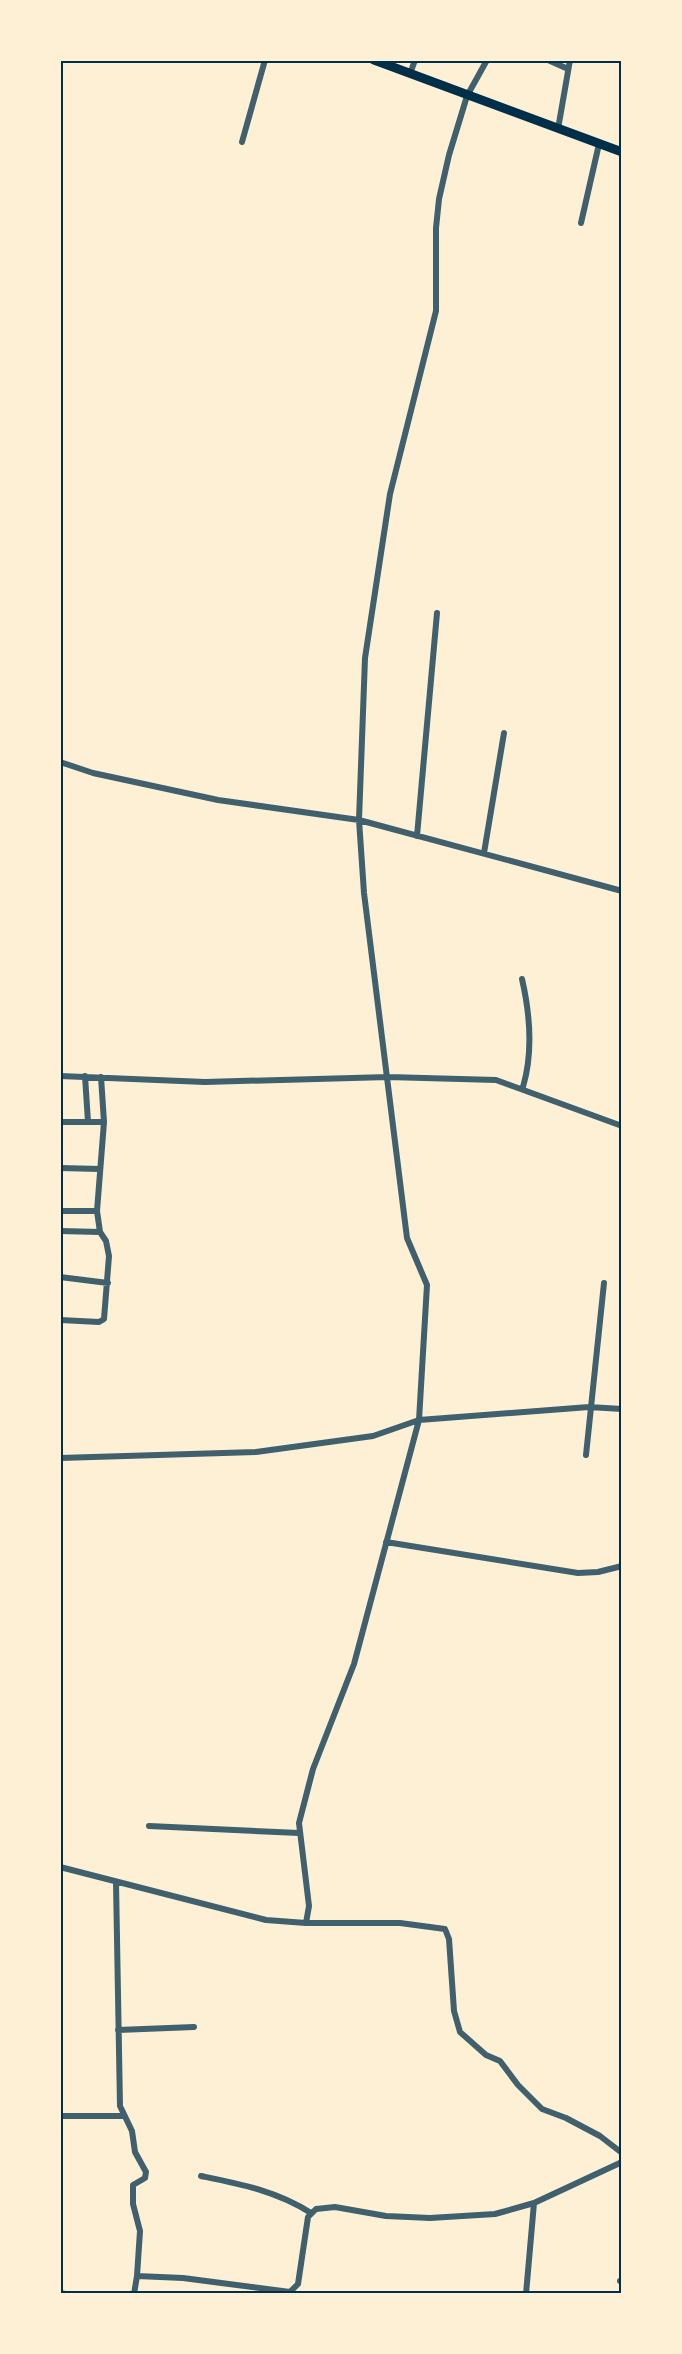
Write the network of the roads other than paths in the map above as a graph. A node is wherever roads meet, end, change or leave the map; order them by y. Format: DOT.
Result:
graph roads {
  1 [pos="265,60"];
  2 [pos="374,60"];
  3 [pos="415,60"];
  4 [pos="487,60"];
  5 [pos="548,60"];
  6 [pos="570,60"];
  7 [pos="390,63"];
  8 [pos="568,69"];
  9 [pos="410,74"];
  10 [pos="467,96"];
  11 [pos="558,129"];
  12 [pos="242,142"];
  13 [pos="599,144"];
  14 [pos="622,152"];
  15 [pos="580,223"];
  16 [pos="437,613"];
  17 [pos="504,734"];
  18 [pos="60,762"];
  19 [pos="359,820"];
  20 [pos="417,836"];
  21 [pos="484,854"];
  22 [pos="622,891"];
  23 [pos="522,979"];
  24 [pos="60,1076"];
  25 [pos="85,1076"];
  26 [pos="101,1077"];
  27 [pos="388,1077"];
  28 [pos="523,1087"];
  29 [pos="60,1122"];
  30 [pos="88,1122"];
  31 [pos="104,1122"];
  32 [pos="622,1126"];
  33 [pos="60,1168"];
  34 [pos="100,1169"];
  35 [pos="60,1211"];
  36 [pos="97,1211"];
  37 [pos="60,1231"];
  38 [pos="100,1232"];
  39 [pos="60,1277"];
  40 [pos="108,1283"];
  41 [pos="604,1283"];
  42 [pos="60,1320"];
  43 [pos="589,1407"];
  44 [pos="622,1409"];
  45 [pos="419,1420"];
  46 [pos="586,1455"];
  47 [pos="60,1458"];
  48 [pos="386,1542"];
  49 [pos="622,1566"];
  50 [pos="149,1826"];
  51 [pos="299,1833"];
  52 [pos="60,1867"];
  53 [pos="116,1882"];
  54 [pos="306,1923"];
  55 [pos="194,2027"];
  56 [pos="118,2030"];
  57 [pos="60,2116"];
  58 [pos="125,2117"];
  59 [pos="622,2153"];
  60 [pos="622,2162"];
  61 [pos="201,2176"];
  62 [pos="534,2203"];
  63 [pos="311,2212"];
  64 [pos="137,2277"];
  65 [pos="60,2293"];
  66 [pos="64,2294"];
  67 [pos="134,2294"];
  68 [pos="526,2294"];
  1 -- 12 [label="street"];
  2 -- 7 [label="main road"];
  3 -- 9 [label="street"];
  4 -- 10 [label="street"];
  5 -- 8 [label="street"];
  6 -- 8 [label="street"];
  7 -- 9 [label="main road"];
  8 -- 11 [label="street"];
  9 -- 10 [label="main road"];
  10 -- 11 [label="main road"];
  10 -- 19 [label="street"];
  11 -- 13 [label="main road"];
  13 -- 14 [label="main road"];
  13 -- 15 [label="street"];
  16 -- 20 [label="street"];
  17 -- 21 [label="street"];
  18 -- 19 [label="street"];
  19 -- 20 [label="street"];
  19 -- 27 [label="street"];
  20 -- 21 [label="street"];
  21 -- 22 [label="street"];
  23 -- 28 [label="street"];
  24 -- 25 [label="street"];
  25 -- 26 [label="street"];
  25 -- 30 [label="street"];
  26 -- 27 [label="street"];
  26 -- 31 [label="street"];
  27 -- 28 [label="street"];
  27 -- 45 [label="street"];
  28 -- 32 [label="street"];
  29 -- 30 [label="street"];
  30 -- 31 [label="street"];
  31 -- 34 [label="street"];
  33 -- 34 [label="street"];
  34 -- 36 [label="street"];
  35 -- 36 [label="street"];
  36 -- 38 [label="street"];
  37 -- 38 [label="street"];
  38 -- 40 [label="street"];
  39 -- 40 [label="street"];
  40 -- 42 [label="street"];
  41 -- 43 [label="street"];
  43 -- 44 [label="street"];
  43 -- 45 [label="street"];
  43 -- 46 [label="street"];
  45 -- 47 [label="street"];
  45 -- 48 [label="street"];
  48 -- 49 [label="street"];
  48 -- 51 [label="street"];
  50 -- 51 [label="street"];
  51 -- 54 [label="street"];
  52 -- 53 [label="street"];
  53 -- 54 [label="street"];
  53 -- 56 [label="street"];
  54 -- 59 [label="street"];
  55 -- 56 [label="street"];
  56 -- 58 [label="street"];
  57 -- 58 [label="street"];
  58 -- 64 [label="street"];
  60 -- 62 [label="street"];
  61 -- 63 [label="street"];
  62 -- 63 [label="street"];
  62 -- 68 [label="street"];
  63 -- 64 [label="street"];
  64 -- 67 [label="street"];
  65 -- 66 [label="street"];
}
